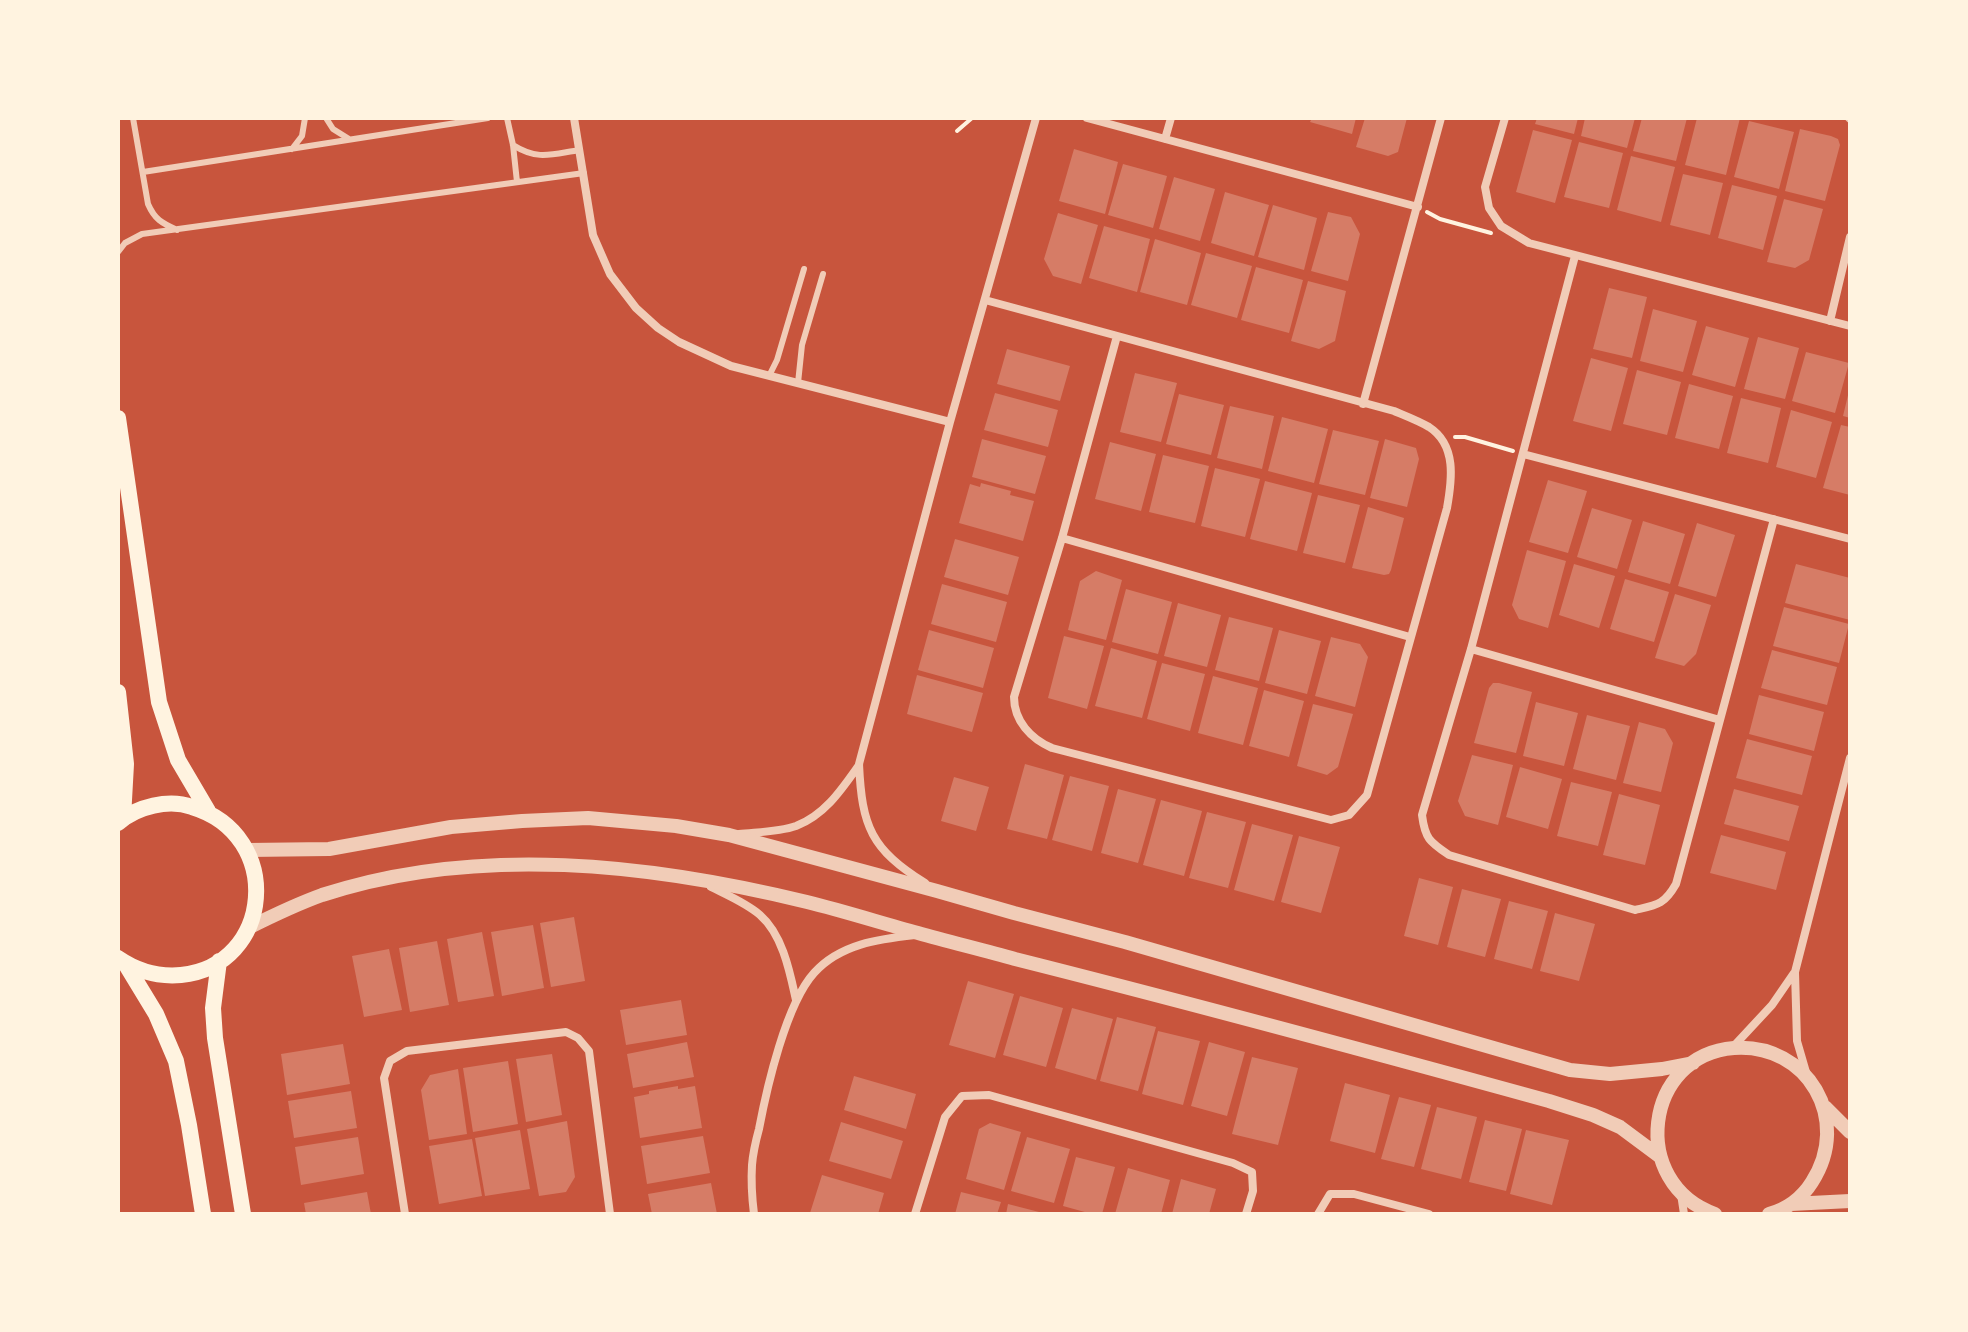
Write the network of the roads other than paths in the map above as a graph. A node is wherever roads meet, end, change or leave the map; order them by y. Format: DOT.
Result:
graph roads {
  1 [pos="133,118"];
  2 [pos="305,118"];
  3 [pos="326,118"];
  4 [pos="488,118"];
  5 [pos="507,118"];
  6 [pos="574,118"];
  7 [pos="1036,118"];
  8 [pos="1087,118"];
  9 [pos="1171,118"];
  10 [pos="1441,118"];
  11 [pos="1505,118"];
  12 [pos="350,139"];
  13 [pos="1165,139"];
  14 [pos="513,145"];
  15 [pos="292,149"];
  16 [pos="580,150"];
  17 [pos="143,172"];
  18 [pos="584,173"];
  19 [pos="517,182"];
  20 [pos="1418,207"];
  21 [pos="178,230"];
  22 [pos="1850,237"];
  23 [pos="118,252"];
  24 [pos="1575,256"];
  25 [pos="804,269"];
  26 [pos="823,274"];
  27 [pos="985,300"];
  28 [pos="1830,321"];
  29 [pos="1850,326"];
  30 [pos="1117,336"];
  31 [pos="769,376"];
  32 [pos="798,383"];
  33 [pos="1363,404"];
  34 [pos="118,418"];
  35 [pos="950,422"];
  36 [pos="1523,454"];
  37 [pos="1774,519"];
  38 [pos="1062,538"];
  39 [pos="1850,539"];
  40 [pos="1410,637"];
  41 [pos="1471,649"];
  42 [pos="118,692"];
  43 [pos="1720,720"];
  44 [pos="1850,762"];
  45 [pos="859,764"];
  46 [pos="208,811"];
  47 [pos="120,820"];
  48 [pos="729,835"];
  49 [pos="248,850"];
  50 [pos="697,879"];
  51 [pos="937,891"];
  52 [pos="248,928"];
  53 [pos="922,935"];
  54 [pos="121,960"];
  55 [pos="219,961"];
  56 [pos="1795,972"];
  57 [pos="796,1001"];
  58 [pos="1732,1048"];
  59 [pos="1693,1063"];
  60 [pos="1807,1077"];
  61 [pos="1824,1105"];
  62 [pos="1850,1132"];
  63 [pos="1659,1156"];
  64 [pos="1681,1194"];
  65 [pos="1850,1201"];
  66 [pos="1791,1204"];
  67 [pos="203,1214"];
  68 [pos="243,1214"];
  69 [pos="405,1214"];
  70 [pos="610,1214"];
  71 [pos="754,1214"];
  72 [pos="915,1214"];
  73 [pos="1246,1214"];
  74 [pos="1318,1214"];
  75 [pos="1429,1214"];
  76 [pos="1684,1214"];
  77 [pos="1715,1214"];
  78 [pos="1769,1214"];
  1 -- 17 [label="lane"];
  2 -- 15 [label="lane"];
  3 -- 12 [label="lane"];
  4 -- 12 [label="lane"];
  5 -- 14 [label="lane"];
  6 -- 16 [label="street"];
  7 -- 27 [label="street"];
  8 -- 13 [label="street"];
  9 -- 13 [label="street"];
  10 -- 20 [label="street"];
  11 -- 24 [label="street"];
  12 -- 15 [label="lane"];
  13 -- 20 [label="street"];
  14 -- 16 [label="lane"];
  14 -- 19 [label="lane"];
  15 -- 17 [label="lane"];
  16 -- 18 [label="street"];
  17 -- 21 [label="lane"];
  18 -- 19 [label="lane"];
  18 -- 31 [label="street"];
  19 -- 21 [label="lane"];
  20 -- 33 [label="street"];
  21 -- 23 [label="lane"];
  22 -- 28 [label="street"];
  24 -- 28 [label="street"];
  24 -- 36 [label="street"];
  25 -- 31 [label="lane"];
  26 -- 32 [label="lane"];
  27 -- 30 [label="street"];
  27 -- 35 [label="street"];
  28 -- 29 [label="street"];
  30 -- 33 [label="street"];
  30 -- 38 [label="street"];
  31 -- 32 [label="street"];
  32 -- 35 [label="street"];
  33 -- 40 [label="street"];
  34 -- 46 [label="main road"];
  35 -- 45 [label="street"];
  36 -- 37 [label="street"];
  36 -- 41 [label="street"];
  37 -- 39 [label="street"];
  37 -- 43 [label="street"];
  38 -- 40 [label="street"];
  38 -- 40 [label="street"];
  41 -- 43 [label="street"];
  41 -- 43 [label="street"];
  42 -- 47 [label="main road"];
  44 -- 56 [label="street"];
  45 -- 48 [label="street"];
  45 -- 51 [label="street"];
  46 -- 47 [label="main road"];
  46 -- 49 [label="main road"];
  48 -- 49 [label="street"];
  48 -- 51 [label="street"];
  49 -- 52 [label="main road"];
  50 -- 52 [label="street"];
  50 -- 53 [label="street"];
  50 -- 57 [label="street"];
  51 -- 59 [label="street"];
  52 -- 55 [label="main road"];
  53 -- 57 [label="street"];
  53 -- 63 [label="street"];
  54 -- 55 [label="main road"];
  54 -- 67 [label="main road"];
  55 -- 68 [label="main road"];
  56 -- 58 [label="street"];
  56 -- 60 [label="street"];
  57 -- 71 [label="street"];
  58 -- 59 [label="street"];
  58 -- 60 [label="street"];
  59 -- 63 [label="street"];
  60 -- 61 [label="street"];
  61 -- 62 [label="street"];
  61 -- 66 [label="street"];
  63 -- 64 [label="street"];
  64 -- 76 [label="street"];
  64 -- 77 [label="street"];
  65 -- 66 [label="street"];
  66 -- 78 [label="street"];
  69 -- 70 [label="street"];
  72 -- 73 [label="street"];
  74 -- 75 [label="street"];
}
